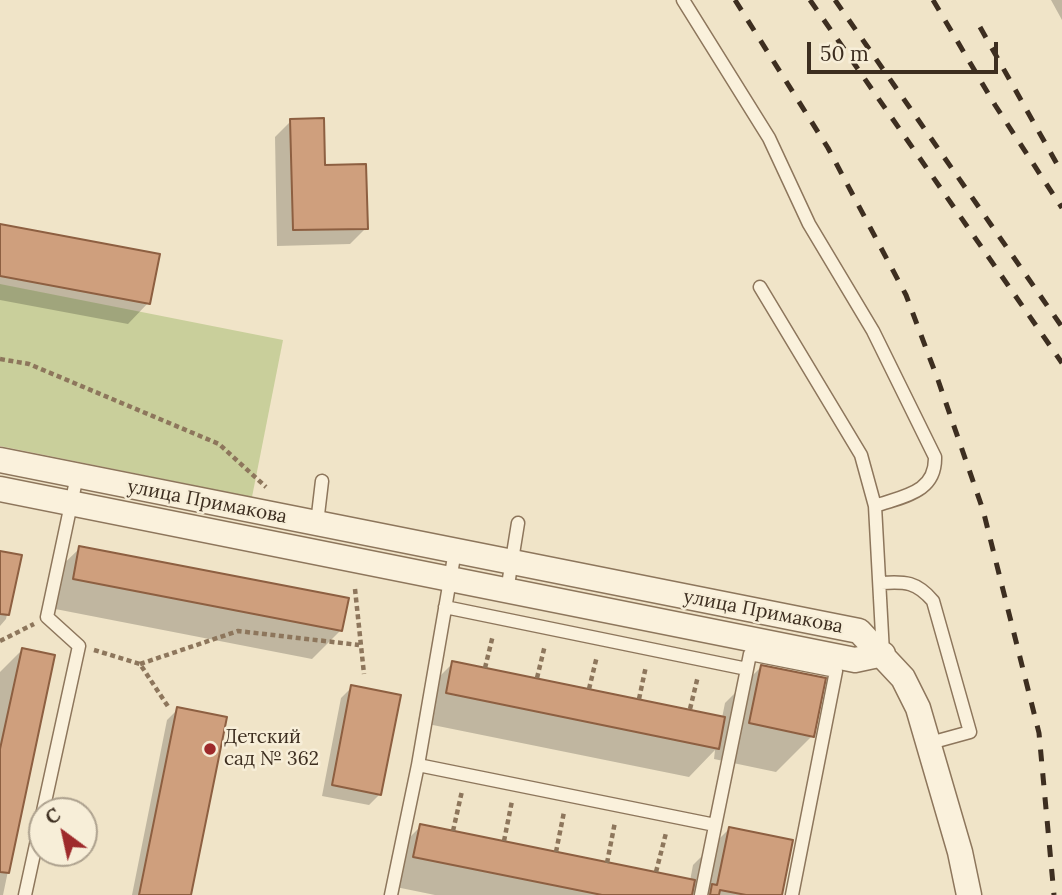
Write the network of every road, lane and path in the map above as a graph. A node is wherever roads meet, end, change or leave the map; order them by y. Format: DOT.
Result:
graph roads {
  1 [pos="682,0"];
  2 [pos="760,287"];
  3 [pos="0,359"];
  4 [pos="0,460"];
  5 [pos="77,475"];
  6 [pos="322,481"];
  7 [pos="0,489"];
  8 [pos="270,490"];
  9 [pos="71,504"];
  10 [pos="875,506"];
  11 [pos="317,523"];
  12 [pos="518,523"];
  13 [pos="455,551"];
  14 [pos="513,562"];
  15 [pos="449,579"];
  16 [pos="881,583"];
  17 [pos="355,589"];
  18 [pos="507,590"];
  19 [pos="445,607"];
  20 [pos="496,618"];
  21 [pos="44,619"];
  22 [pos="548,628"];
  23 [pos="601,639"];
  24 [pos="0,641"];
  25 [pos="359,645"];
  26 [pos="79,646"];
  27 [pos="649,649"];
  28 [pos="883,654"];
  29 [pos="702,659"];
  30 [pos="140,664"];
  31 [pos="485,668"];
  32 [pos="747,669"];
  33 [pos="364,674"];
  34 [pos="537,678"];
  35 [pos="589,689"];
  36 [pos="639,699"];
  37 [pos="169,708"];
  38 [pos="690,709"];
  39 [pos="930,743"];
  40 [pos="418,765"];
  41 [pos="465,774"];
  42 [pos="516,785"];
  43 [pos="568,795"];
  44 [pos="46,797"];
  45 [pos="619,806"];
  46 [pos="670,816"];
  47 [pos="715,825"];
  48 [pos="453,831"];
  49 [pos="504,841"];
  50 [pos="556,852"];
  51 [pos="607,863"];
  52 [pos="31,867"];
  53 [pos="656,873"];
  54 [pos="25,895"];
  55 [pos="391,895"];
  56 [pos="701,895"];
  57 [pos="792,895"];
  58 [pos="969,895"];
  1 -- 10 [label="lane"];
  2 -- 10 [label="lane"];
  3 -- 8 [label="path"];
  4 -- 5 [label="street, улица Примакова"];
  5 -- 9 [label="lane"];
  5 -- 11 [label="street, улица Примакова"];
  6 -- 11 [label="lane"];
  7 -- 9 [label="street, улица Примакова"];
  9 -- 15 [label="street, улица Примакова"];
  9 -- 26 [label="lane"];
  10 -- 16 [label="lane"];
  11 -- 13 [label="street, улица Примакова"];
  12 -- 14 [label="lane"];
  13 -- 14 [label="street, улица Примакова"];
  13 -- 15 [label="lane"];
  14 -- 18 [label="lane"];
  14 -- 28 [label="street, улица Примакова"];
  15 -- 18 [label="street, улица Примакова"];
  15 -- 19 [label="lane"];
  16 -- 28 [label="lane"];
  16 -- 39 [label="lane"];
  17 -- 25 [label="path"];
  18 -- 28 [label="street, улица Примакова"];
  19 -- 20 [label="lane"];
  19 -- 40 [label="lane"];
  20 -- 22 [label="lane"];
  20 -- 31 [label="path"];
  21 -- 24 [label="path"];
  22 -- 23 [label="lane"];
  22 -- 34 [label="path"];
  23 -- 27 [label="lane"];
  23 -- 35 [label="path"];
  25 -- 30 [label="path"];
  25 -- 33 [label="path"];
  26 -- 30 [label="path"];
  26 -- 44 [label="lane"];
  27 -- 29 [label="lane"];
  27 -- 36 [label="path"];
  28 -- 39 [label="street"];
  29 -- 32 [label="lane"];
  29 -- 38 [label="path"];
  30 -- 37 [label="path"];
  32 -- 47 [label="lane"];
  32 -- 57 [label="lane"];
  39 -- 58 [label="street"];
  40 -- 41 [label="lane"];
  40 -- 55 [label="lane"];
  41 -- 42 [label="lane"];
  41 -- 48 [label="path"];
  42 -- 43 [label="lane"];
  42 -- 49 [label="path"];
  43 -- 45 [label="lane"];
  43 -- 50 [label="path"];
  45 -- 46 [label="lane"];
  45 -- 51 [label="path"];
  46 -- 47 [label="lane"];
  46 -- 53 [label="path"];
  47 -- 56 [label="lane"];
  52 -- 54 [label="lane"];
}
